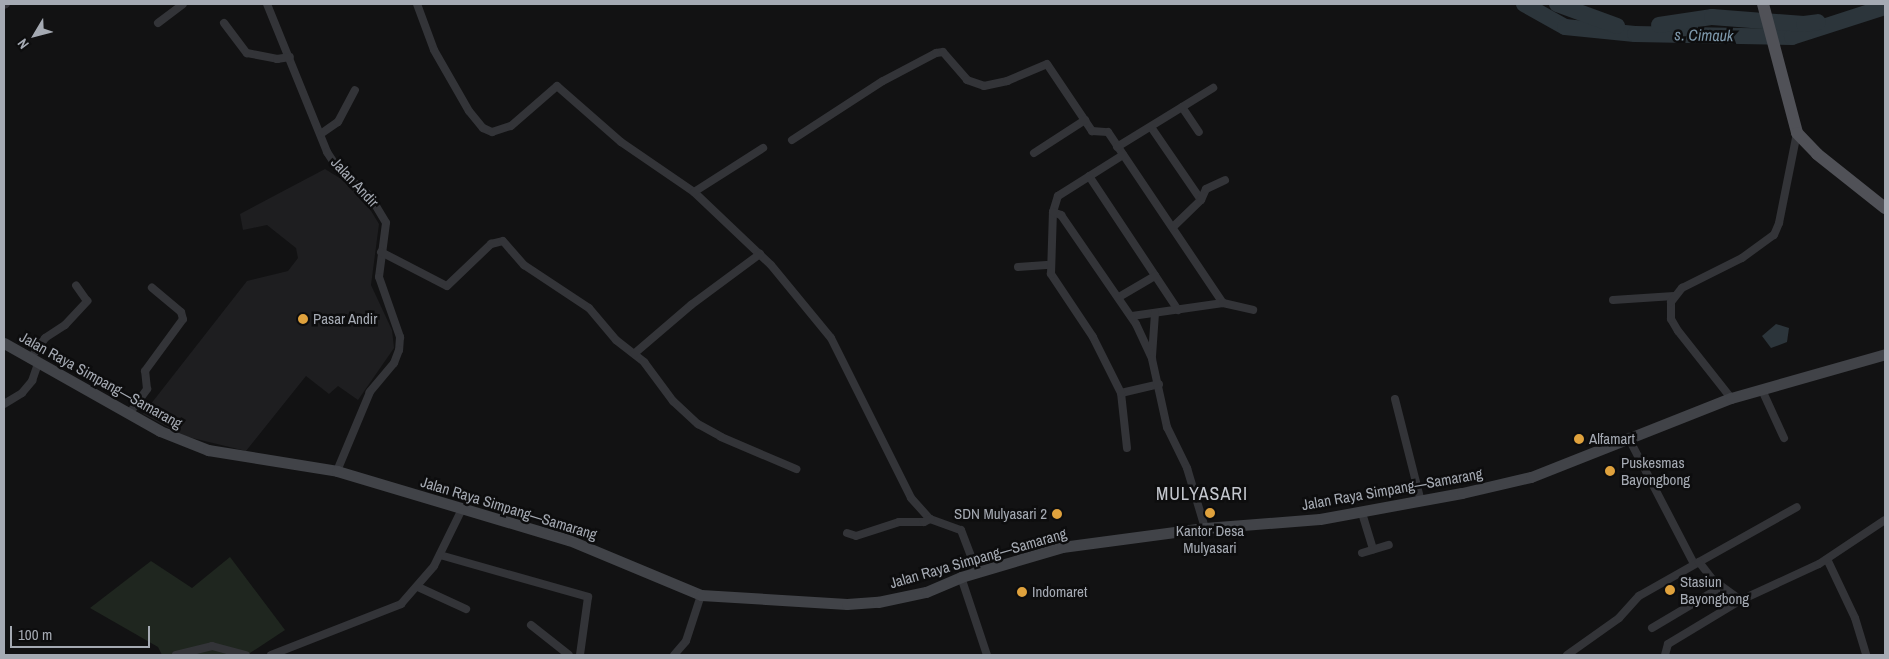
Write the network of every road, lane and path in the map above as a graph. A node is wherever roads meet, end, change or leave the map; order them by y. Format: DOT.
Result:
graph roads {
  1 [pos="183,4"];
  2 [pos="267,4"];
  3 [pos="417,4"];
  4 [pos="1762,4"];
  5 [pos="158,23"];
  6 [pos="224,23"];
  7 [pos="290,57"];
  8 [pos="1213,88"];
  9 [pos="354,90"];
  10 [pos="1182,107"];
  11 [pos="1085,120"];
  12 [pos="1151,127"];
  13 [pos="1199,132"];
  14 [pos="322,133"];
  15 [pos="1797,133"];
  16 [pos="792,140"];
  17 [pos="1117,147"];
  18 [pos="763,148"];
  19 [pos="1034,154"];
  20 [pos="1123,155"];
  21 [pos="1089,176"];
  22 [pos="1225,180"];
  23 [pos="694,192"];
  24 [pos="1201,200"];
  25 [pos="1885,208"];
  26 [pos="1053,212"];
  27 [pos="1173,227"];
  28 [pos="381,252"];
  29 [pos="760,254"];
  30 [pos="1050,266"];
  31 [pos="1018,267"];
  32 [pos="1156,276"];
  33 [pos="76,285"];
  34 [pos="152,288"];
  35 [pos="1674,296"];
  36 [pos="1119,297"];
  37 [pos="1613,300"];
  38 [pos="1223,303"];
  39 [pos="1178,310"];
  40 [pos="1253,310"];
  41 [pos="1155,314"];
  42 [pos="1132,316"];
  43 [pos="4,343"];
  44 [pos="635,353"];
  45 [pos="1885,354"];
  46 [pos="1152,359"];
  47 [pos="34,361"];
  48 [pos="1159,384"];
  49 [pos="1762,390"];
  50 [pos="1121,393"];
  51 [pos="1731,398"];
  52 [pos="1396,399"];
  53 [pos="4,404"];
  54 [pos="130,414"];
  55 [pos="1628,437"];
  56 [pos="1784,438"];
  57 [pos="1127,448"];
  58 [pos="796,469"];
  59 [pos="337,471"];
  60 [pos="1421,502"];
  61 [pos="1797,507"];
  62 [pos="462,509"];
  63 [pos="1362,513"];
  64 [pos="930,519"];
  65 [pos="1885,520"];
  66 [pos="1205,528"];
  67 [pos="847,533"];
  68 [pos="1389,545"];
  69 [pos="1373,549"];
  70 [pos="1362,552"];
  71 [pos="440,555"];
  72 [pos="1827,560"];
  73 [pos="1696,563"];
  74 [pos="977,572"];
  75 [pos="961,577"];
  76 [pos="418,587"];
  77 [pos="1721,587"];
  78 [pos="701,595"];
  79 [pos="1741,600"];
  80 [pos="466,610"];
  81 [pos="531,625"];
  82 [pos="1652,628"];
  83 [pos="176,655"];
  84 [pos="246,655"];
  85 [pos="271,655"];
  86 [pos="569,655"];
  87 [pos="580,655"];
  88 [pos="674,655"];
  89 [pos="987,655"];
  90 [pos="1567,655"];
  91 [pos="1665,655"];
  92 [pos="1866,655"];
  1 -- 5 [label="street"];
  2 -- 7 [label="street, Jalan Andir"];
  3 -- 23 [label="street"];
  4 -- 15 [label="main road"];
  6 -- 7 [label="street"];
  7 -- 14 [label="street, Jalan Andir"];
  8 -- 10 [label="street"];
  9 -- 14 [label="street"];
  10 -- 12 [label="street"];
  10 -- 13 [label="street"];
  11 -- 16 [label="street"];
  11 -- 17 [label="street"];
  11 -- 19 [label="street"];
  12 -- 17 [label="street"];
  12 -- 24 [label="street"];
  14 -- 28 [label="street, Jalan Andir"];
  15 -- 25 [label="main road"];
  15 -- 35 [label="street"];
  17 -- 20 [label="street"];
  18 -- 23 [label="street"];
  20 -- 21 [label="street"];
  20 -- 27 [label="street"];
  21 -- 26 [label="street"];
  21 -- 32 [label="street"];
  22 -- 24 [label="street"];
  23 -- 29 [label="street"];
  24 -- 27 [label="street"];
  26 -- 30 [label="street"];
  26 -- 36 [label="street"];
  27 -- 38 [label="street"];
  28 -- 44 [label="street"];
  28 -- 59 [label="street, Jalan Andir"];
  29 -- 44 [label="street"];
  29 -- 64 [label="street"];
  30 -- 31 [label="street"];
  30 -- 50 [label="street"];
  32 -- 36 [label="street"];
  32 -- 39 [label="street"];
  33 -- 47 [label="street"];
  34 -- 54 [label="street"];
  35 -- 37 [label="street"];
  35 -- 51 [label="street"];
  36 -- 42 [label="street"];
  38 -- 39 [label="street"];
  38 -- 40 [label="street"];
  39 -- 41 [label="street"];
  41 -- 42 [label="street"];
  41 -- 46 [label="street"];
  42 -- 46 [label="street"];
  43 -- 47 [label="main road, Jalan Raya Simpang—Samarang"];
  44 -- 58 [label="street"];
  45 -- 49 [label="main road, Jalan Raya Simpang—Samarang"];
  46 -- 48 [label="street"];
  47 -- 53 [label="street"];
  47 -- 54 [label="main road, Jalan Raya Simpang—Samarang"];
  48 -- 50 [label="street"];
  48 -- 66 [label="street"];
  49 -- 51 [label="main road, Jalan Raya Simpang—Samarang"];
  49 -- 56 [label="street"];
  50 -- 57 [label="street"];
  51 -- 55 [label="main road, Jalan Raya Simpang—Samarang"];
  52 -- 60 [label="street"];
  54 -- 59 [label="main road, Jalan Raya Simpang—Samarang"];
  55 -- 60 [label="main road, Jalan Raya Simpang—Samarang"];
  55 -- 73 [label="street"];
  59 -- 62 [label="main road, Jalan Raya Simpang—Samarang"];
  60 -- 63 [label="main road, Jalan Raya Simpang—Samarang"];
  61 -- 73 [label="street"];
  62 -- 71 [label="street"];
  62 -- 78 [label="main road, Jalan Raya Simpang—Samarang"];
  63 -- 66 [label="main road, Jalan Raya Simpang—Samarang"];
  63 -- 69 [label="street"];
  64 -- 67 [label="street"];
  64 -- 74 [label="street"];
  65 -- 72 [label="street"];
  66 -- 74 [label="main road, Jalan Raya Simpang—Samarang"];
  68 -- 69 [label="street"];
  69 -- 70 [label="street"];
  71 -- 76 [label="street"];
  71 -- 87 [label="street"];
  72 -- 79 [label="street"];
  72 -- 92 [label="street"];
  73 -- 77 [label="street"];
  73 -- 90 [label="street"];
  74 -- 75 [label="main road, Jalan Raya Simpang—Samarang"];
  75 -- 78 [label="main road, Jalan Raya Simpang—Samarang"];
  75 -- 89 [label="street"];
  76 -- 80 [label="street"];
  76 -- 85 [label="street"];
  77 -- 79 [label="street"];
  77 -- 82 [label="street"];
  78 -- 88 [label="street"];
  79 -- 91 [label="street"];
  81 -- 86 [label="street"];
  83 -- 84 [label="street"];
}
